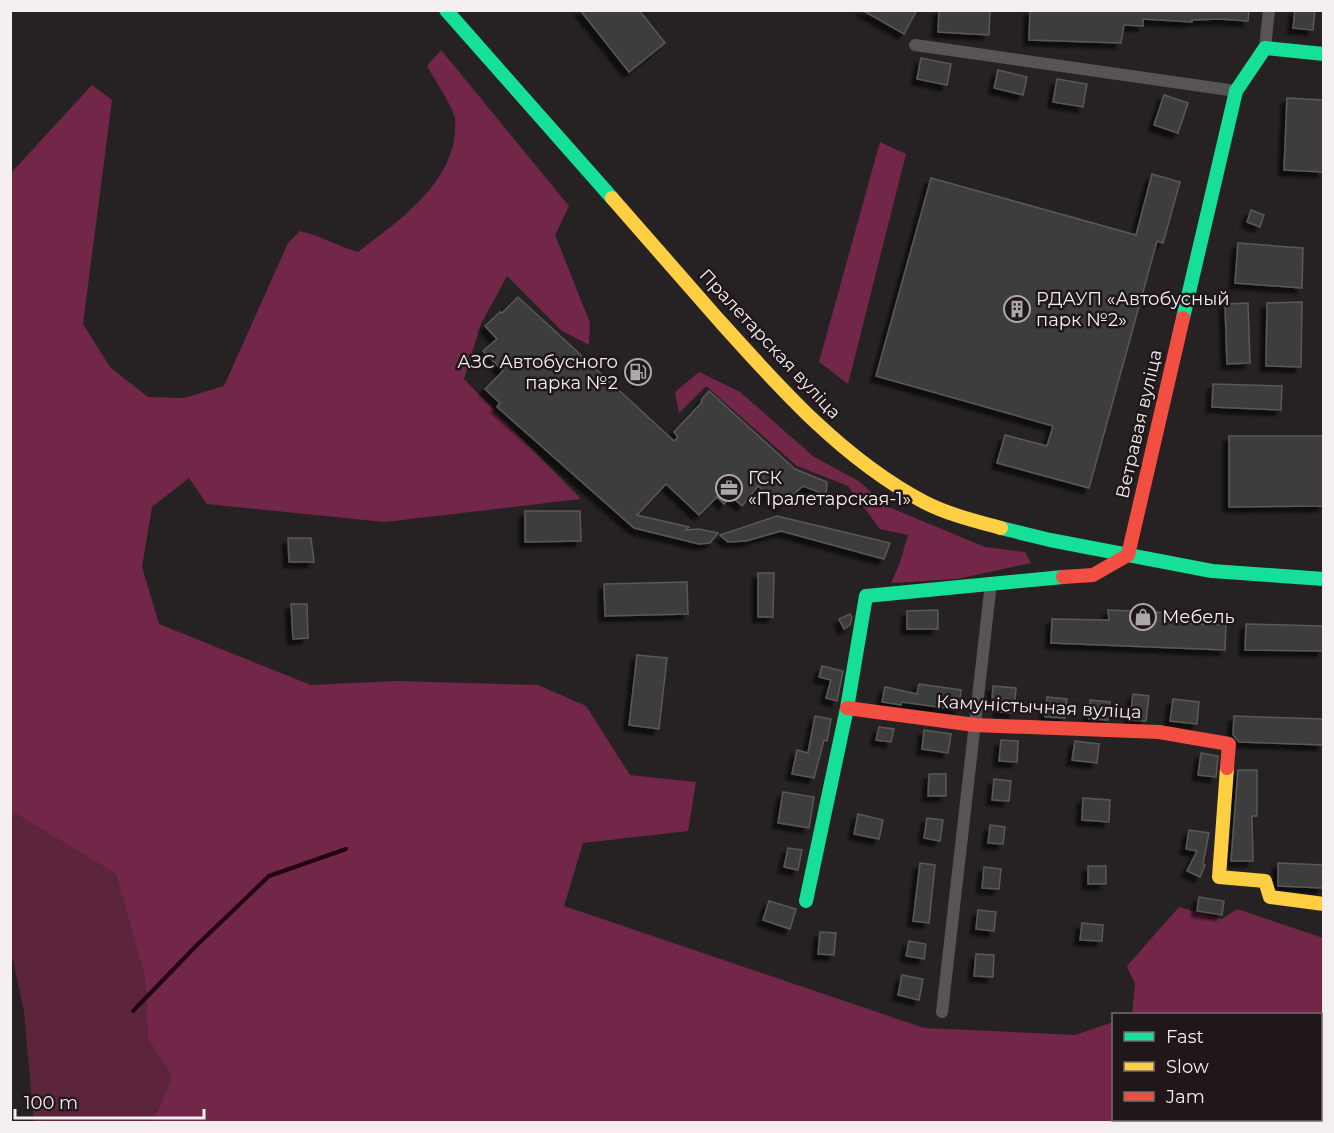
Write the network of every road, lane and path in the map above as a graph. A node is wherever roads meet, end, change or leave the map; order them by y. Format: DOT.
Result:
graph roads {
  1 [pos="1269,10"];
  2 [pos="448,13"];
  3 [pos="915,45"];
  4 [pos="1265,48"];
  5 [pos="1323,54"];
  6 [pos="1236,91"];
  7 [pos="1128,555"];
  8 [pos="1323,579"];
  9 [pos="991,583"];
  10 [pos="847,708"];
  11 [pos="975,725"];
  12 [pos="806,901"];
  13 [pos="1323,904"];
  14 [pos="942,1012"];
  1 -- 4 [label="street, Ветравая вуліца"];
  2 -- 7 [label="street, Пралетарская вуліца"];
  3 -- 6 [label="street"];
  4 -- 5 [label="street"];
  4 -- 6 [label="street, Ветравая вуліца"];
  6 -- 7 [label="street, Ветравая вуліца"];
  7 -- 8 [label="street, Пралетарская вуліца"];
  7 -- 9 [label="street"];
  9 -- 10 [label="street"];
  9 -- 11 [label="street"];
  10 -- 11 [label="street, Камуністычная вуліца"];
  10 -- 12 [label="street"];
  11 -- 13 [label="street, Камуністычная вуліца"];
  11 -- 14 [label="street"];
}
